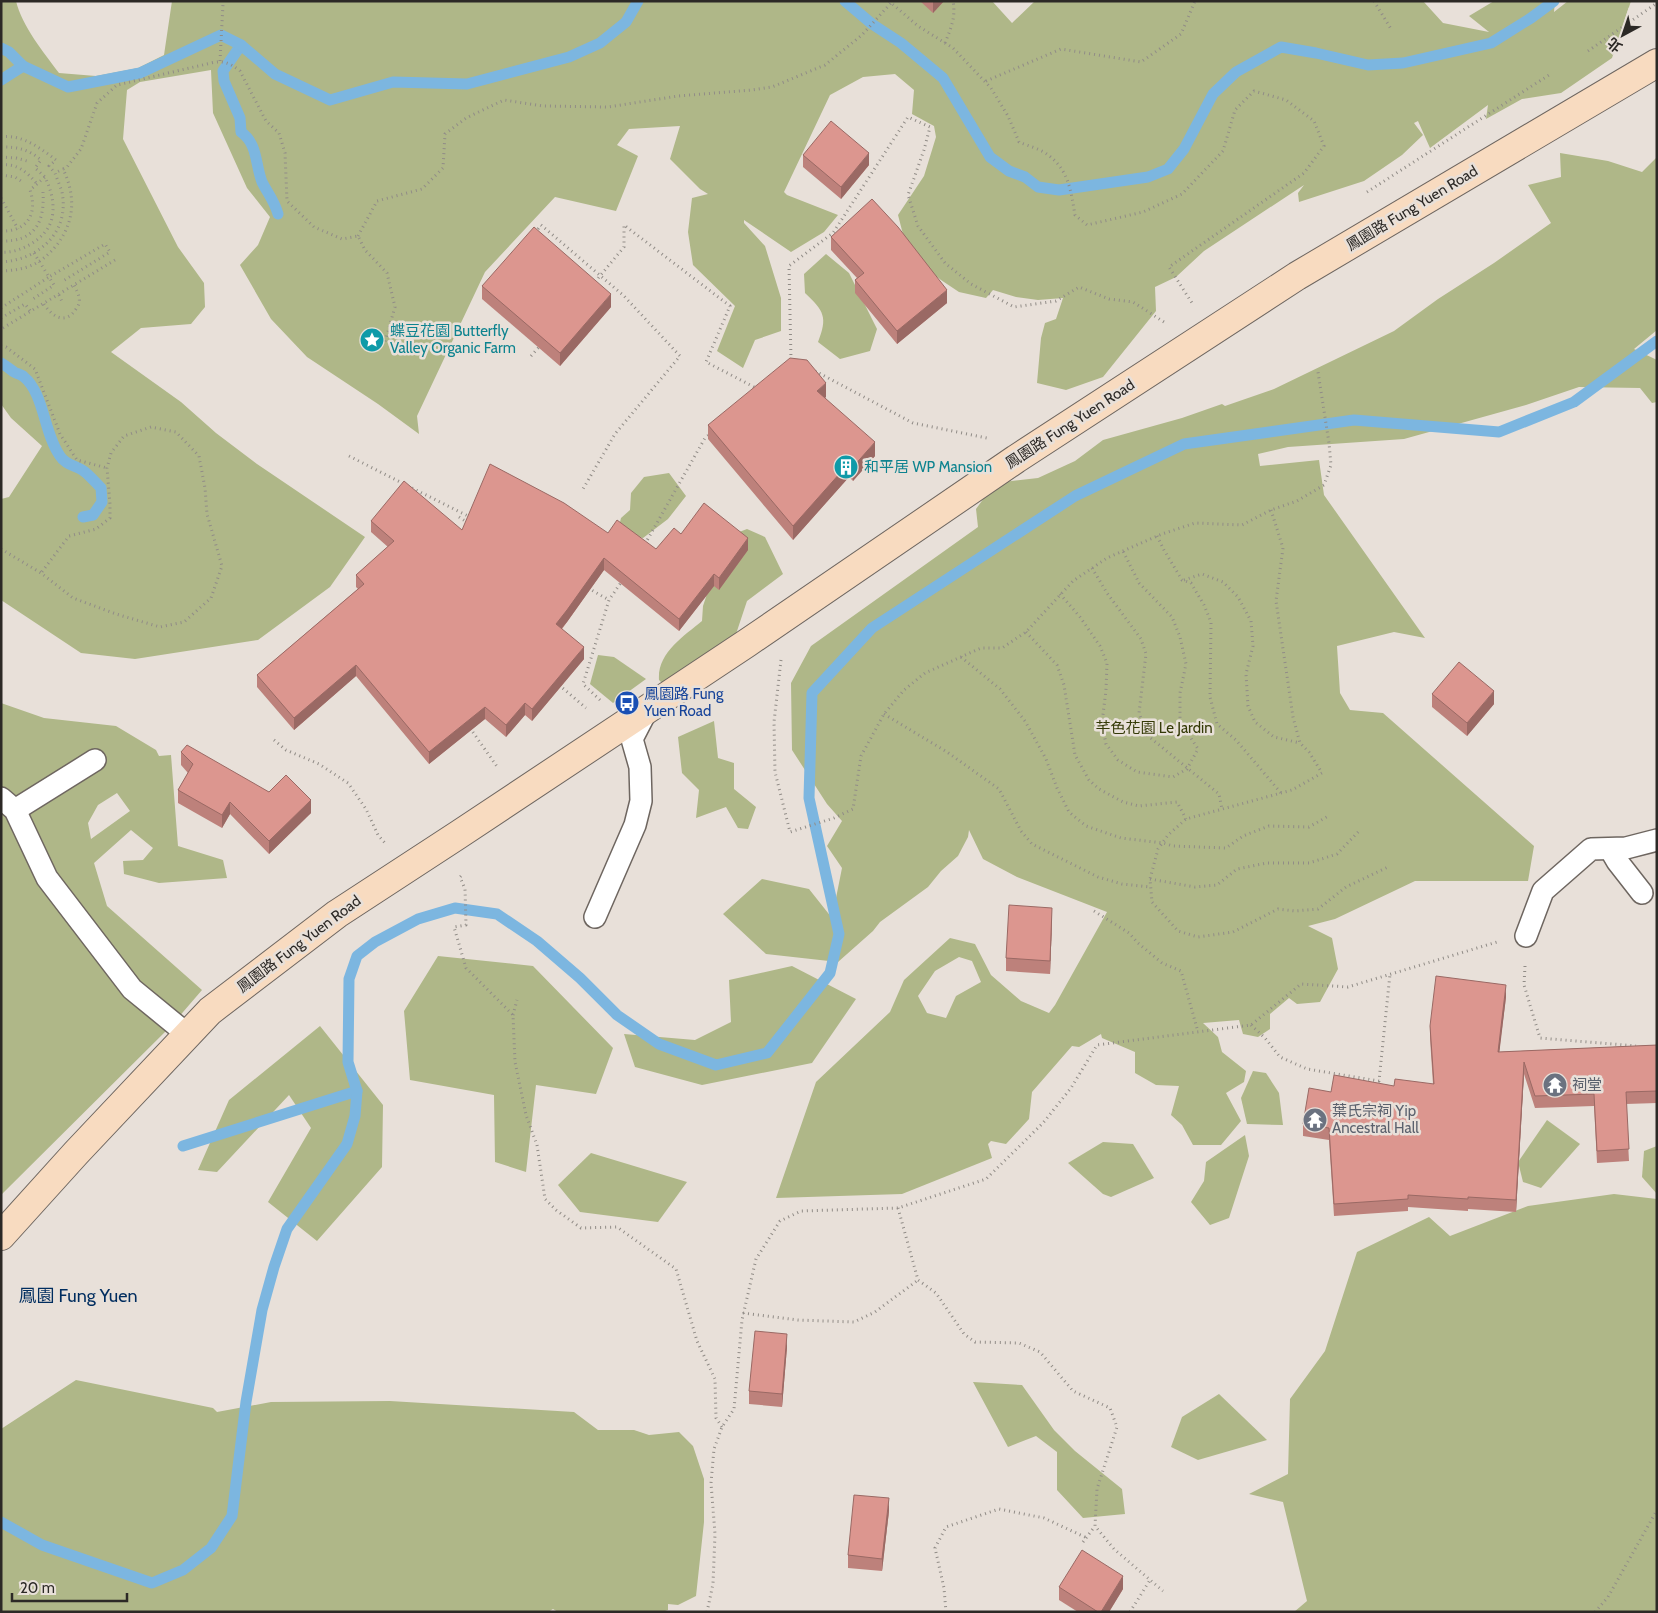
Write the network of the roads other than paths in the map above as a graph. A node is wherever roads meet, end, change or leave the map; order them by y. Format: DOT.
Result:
graph roads {
  1 [pos="1657,64"];
  2 [pos="637,716"];
  3 [pos="95,760"];
  4 [pos="8,804"];
  5 [pos="1657,840"];
  6 [pos="1610,849"];
  7 [pos="1642,893"];
  8 [pos="595,917"];
  9 [pos="1526,936"];
  10 [pos="187,1034"];
  11 [pos="1,1236"];
  1 -- 2 [label="street, 鳳園路 Fung Yuen Road"];
  2 -- 8 [label="lane"];
  2 -- 10 [label="street, 鳳園路 Fung Yuen Road"];
  3 -- 4 [label="lane"];
  4 -- 10 [label="lane"];
  5 -- 6 [label="lane"];
  6 -- 7 [label="lane"];
  6 -- 9 [label="lane"];
  10 -- 11 [label="street, 鳳園路 Fung Yuen Road"];
}
